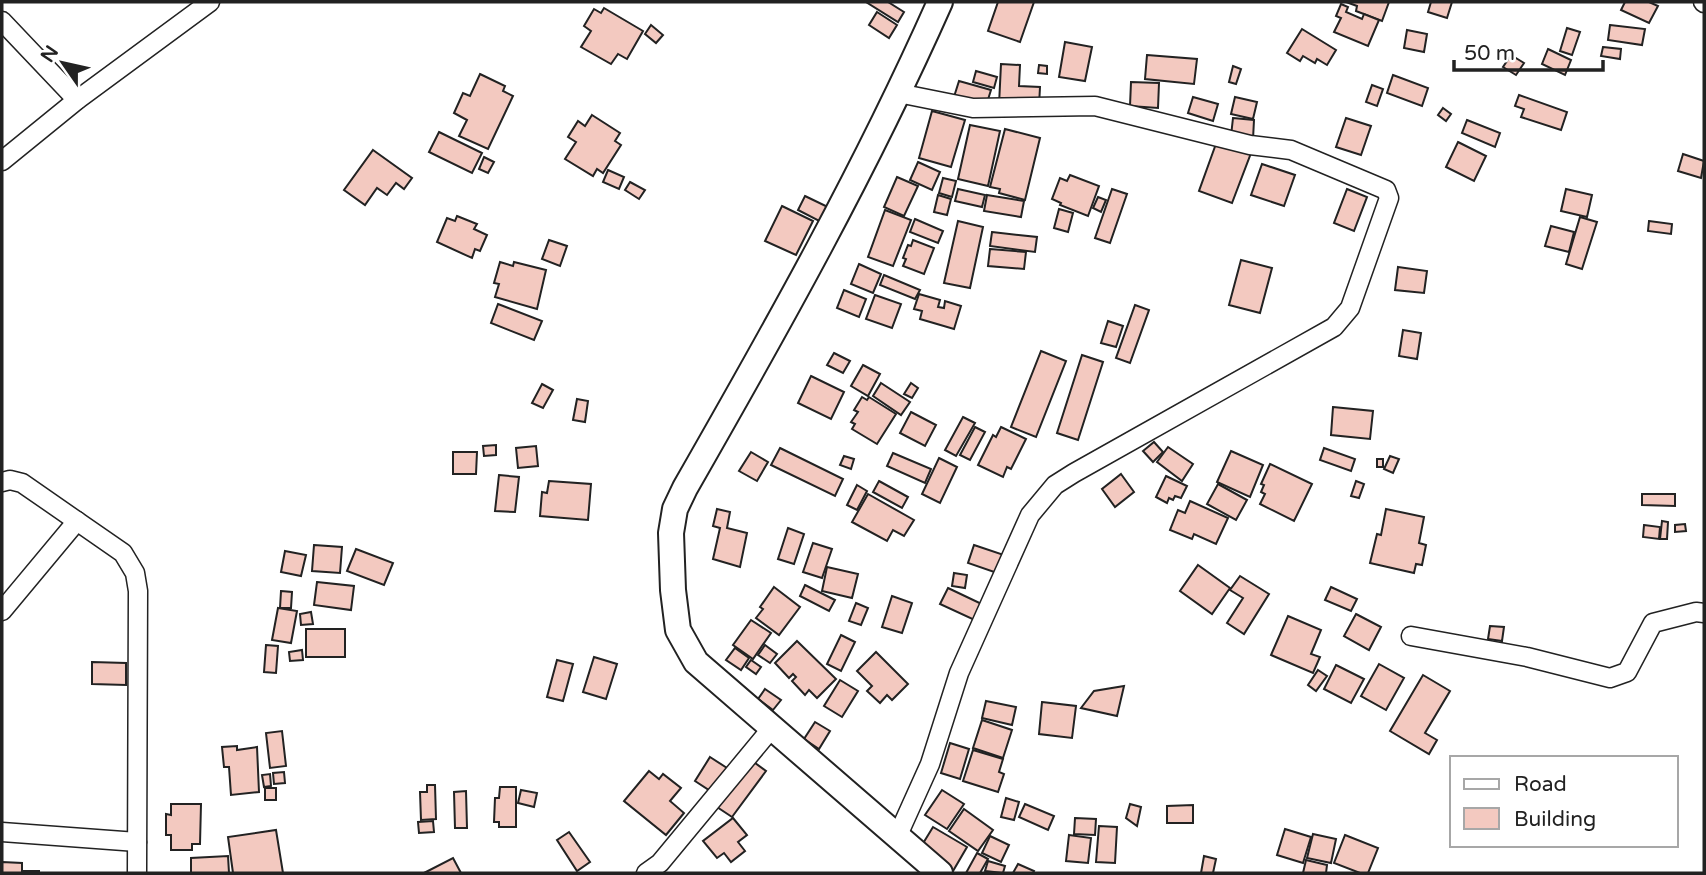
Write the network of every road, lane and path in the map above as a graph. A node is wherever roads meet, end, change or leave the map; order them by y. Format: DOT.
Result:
graph roads {
  1 [pos="210,2"];
  2 [pos="940,2"];
  3 [pos="2,21"];
  4 [pos="898,93"];
  5 [pos="77,100"];
  6 [pos="2,161"];
  7 [pos="2,482"];
  8 [pos="77,521"];
  9 [pos="2,611"];
  10 [pos="1704,613"];
  11 [pos="1411,635"];
  12 [pos="771,729"];
  13 [pos="2,832"];
  14 [pos="898,835"];
  15 [pos="137,842"];
  16 [pos="137,873"];
  17 [pos="646,873"];
  18 [pos="940,873"];
  1 -- 5 [label="street"];
  2 -- 4 [label="street"];
  3 -- 5 [label="street"];
  4 -- 12 [label="street"];
  4 -- 14 [label="street"];
  5 -- 6 [label="street"];
  7 -- 8 [label="street"];
  8 -- 9 [label="street"];
  8 -- 15 [label="street"];
  10 -- 11 [label="street"];
  12 -- 14 [label="street"];
  12 -- 17 [label="street"];
  13 -- 15 [label="street"];
  14 -- 18 [label="street"];
  15 -- 16 [label="street"];
}
